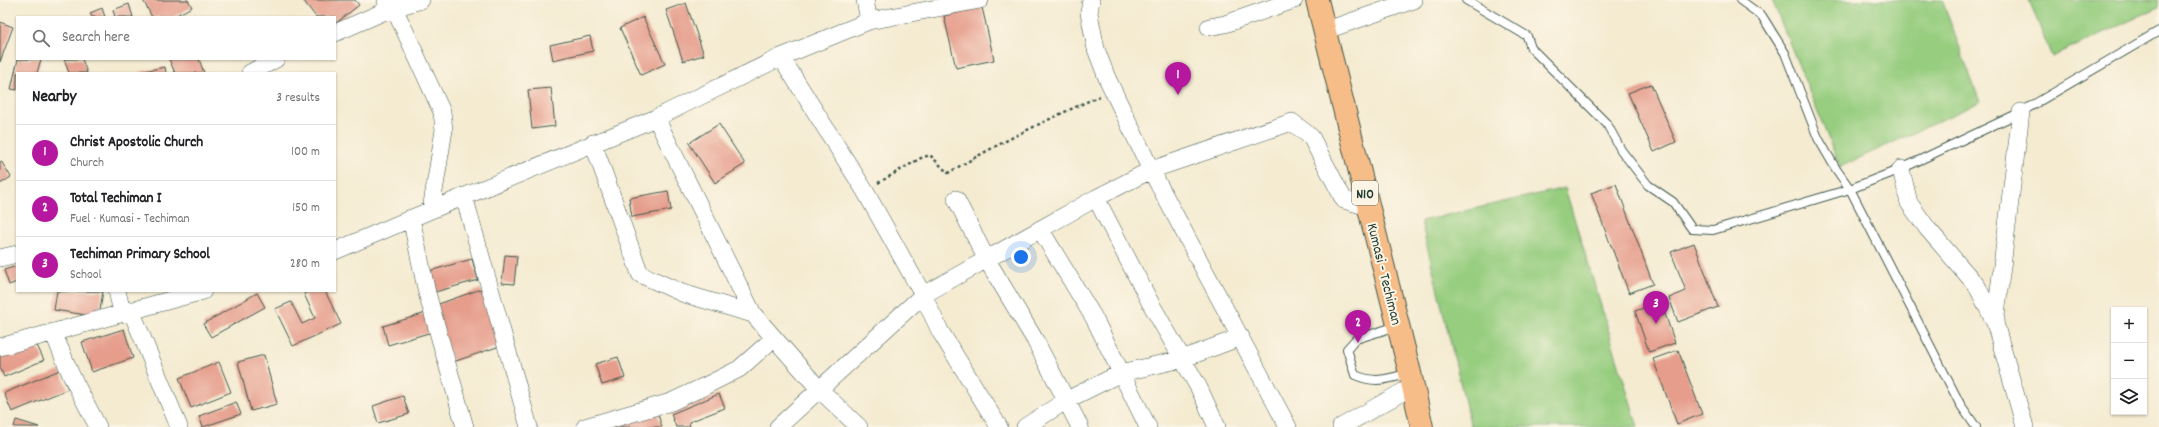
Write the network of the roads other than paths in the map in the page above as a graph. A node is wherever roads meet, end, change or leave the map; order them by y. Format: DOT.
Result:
graph roads {
  1 [pos="421,0"];
  2 [pos="865,0"];
  3 [pos="980,0"];
  4 [pos="1091,0"];
  5 [pos="1294,0"];
  6 [pos="1317,0"];
  7 [pos="1414,0"];
  8 [pos="1466,0"];
  9 [pos="1740,0"];
  10 [pos="388,4"];
  11 [pos="869,21"];
  12 [pos="1209,27"];
  13 [pos="1324,31"];
  14 [pos="2159,31"];
  15 [pos="336,32"];
  16 [pos="780,57"];
  17 [pos="274,60"];
  18 [pos="252,72"];
  19 [pos="2021,112"];
  20 [pos="656,118"];
  21 [pos="593,143"];
  22 [pos="1901,169"];
  23 [pos="1151,170"];
  24 [pos="1850,189"];
  25 [pos="464,196"];
  26 [pos="1096,198"];
  27 [pos="956,199"];
  28 [pos="1369,207"];
  29 [pos="431,210"];
  30 [pos="411,218"];
  31 [pos="1040,229"];
  32 [pos="336,251"];
  33 [pos="16,254"];
  34 [pos="0,258"];
  35 [pos="987,260"];
  36 [pos="117,292"];
  37 [pos="199,292"];
  38 [pos="923,295"];
  39 [pos="126,311"];
  40 [pos="753,314"];
  41 [pos="1995,323"];
  42 [pos="1398,326"];
  43 [pos="53,332"];
  44 [pos="1241,337"];
  45 [pos="774,338"];
  46 [pos="0,347"];
  47 [pos="1182,359"];
  48 [pos="1121,373"];
  49 [pos="1412,379"];
  50 [pos="820,390"];
  51 [pos="1067,401"];
  52 [pos="98,427"];
  53 [pos="179,427"];
  54 [pos="465,427"];
  55 [pos="529,427"];
  56 [pos="586,427"];
  57 [pos="778,427"];
  58 [pos="859,427"];
  59 [pos="999,427"];
  60 [pos="1025,427"];
  61 [pos="1080,427"];
  62 [pos="1148,427"];
  63 [pos="1218,427"];
  64 [pos="1288,427"];
  65 [pos="1341,427"];
  66 [pos="1422,427"];
  67 [pos="1429,427"];
  68 [pos="1976,427"];
  69 [pos="2025,427"];
  1 -- 10 [label="street"];
  2 -- 11 [label="street"];
  3 -- 11 [label="street"];
  4 -- 23 [label="street"];
  5 -- 12 [label="street"];
  6 -- 13 [label="highway, Kumasi - Techiman / N10"];
  7 -- 13 [label="street"];
  8 -- 24 [label="lane"];
  9 -- 24 [label="lane"];
  10 -- 15 [label="street"];
  10 -- 29 [label="street"];
  11 -- 16 [label="street"];
  13 -- 28 [label="highway, Kumasi - Techiman / N10"];
  14 -- 19 [label="lane"];
  16 -- 20 [label="street"];
  16 -- 38 [label="street"];
  17 -- 18 [label="street"];
  19 -- 22 [label="lane"];
  19 -- 41 [label="street"];
  20 -- 21 [label="street"];
  20 -- 40 [label="street"];
  21 -- 25 [label="street"];
  21 -- 40 [label="street"];
  22 -- 24 [label="lane"];
  22 -- 41 [label="street"];
  23 -- 26 [label="street"];
  23 -- 28 [label="street"];
  23 -- 44 [label="street"];
  24 -- 68 [label="lane"];
  25 -- 29 [label="street"];
  25 -- 55 [label="street"];
  26 -- 31 [label="street"];
  26 -- 47 [label="street"];
  27 -- 35 [label="street"];
  28 -- 42 [label="highway, Kumasi - Techiman / N10"];
  29 -- 30 [label="street"];
  30 -- 32 [label="street"];
  30 -- 54 [label="street"];
  31 -- 35 [label="street"];
  31 -- 48 [label="street"];
  33 -- 34 [label="street"];
  35 -- 38 [label="street"];
  35 -- 51 [label="street"];
  36 -- 39 [label="street"];
  37 -- 39 [label="street"];
  38 -- 50 [label="street"];
  38 -- 59 [label="street"];
  39 -- 43 [label="street"];
  39 -- 53 [label="street"];
  40 -- 45 [label="street"];
  41 -- 69 [label="street"];
  42 -- 49 [label="highway, Kumasi - Techiman / N10"];
  42 -- 49 [label="lane"];
  43 -- 46 [label="street"];
  43 -- 52 [label="street"];
  44 -- 47 [label="street"];
  44 -- 64 [label="street"];
  45 -- 50 [label="street"];
  45 -- 56 [label="street"];
  47 -- 48 [label="street"];
  47 -- 63 [label="street"];
  48 -- 51 [label="street"];
  48 -- 62 [label="street"];
  49 -- 65 [label="street"];
  49 -- 66 [label="highway, N10"];
  49 -- 67 [label="highway, N10"];
  50 -- 57 [label="street"];
  50 -- 58 [label="street"];
  51 -- 60 [label="street"];
  51 -- 61 [label="street"];
}
